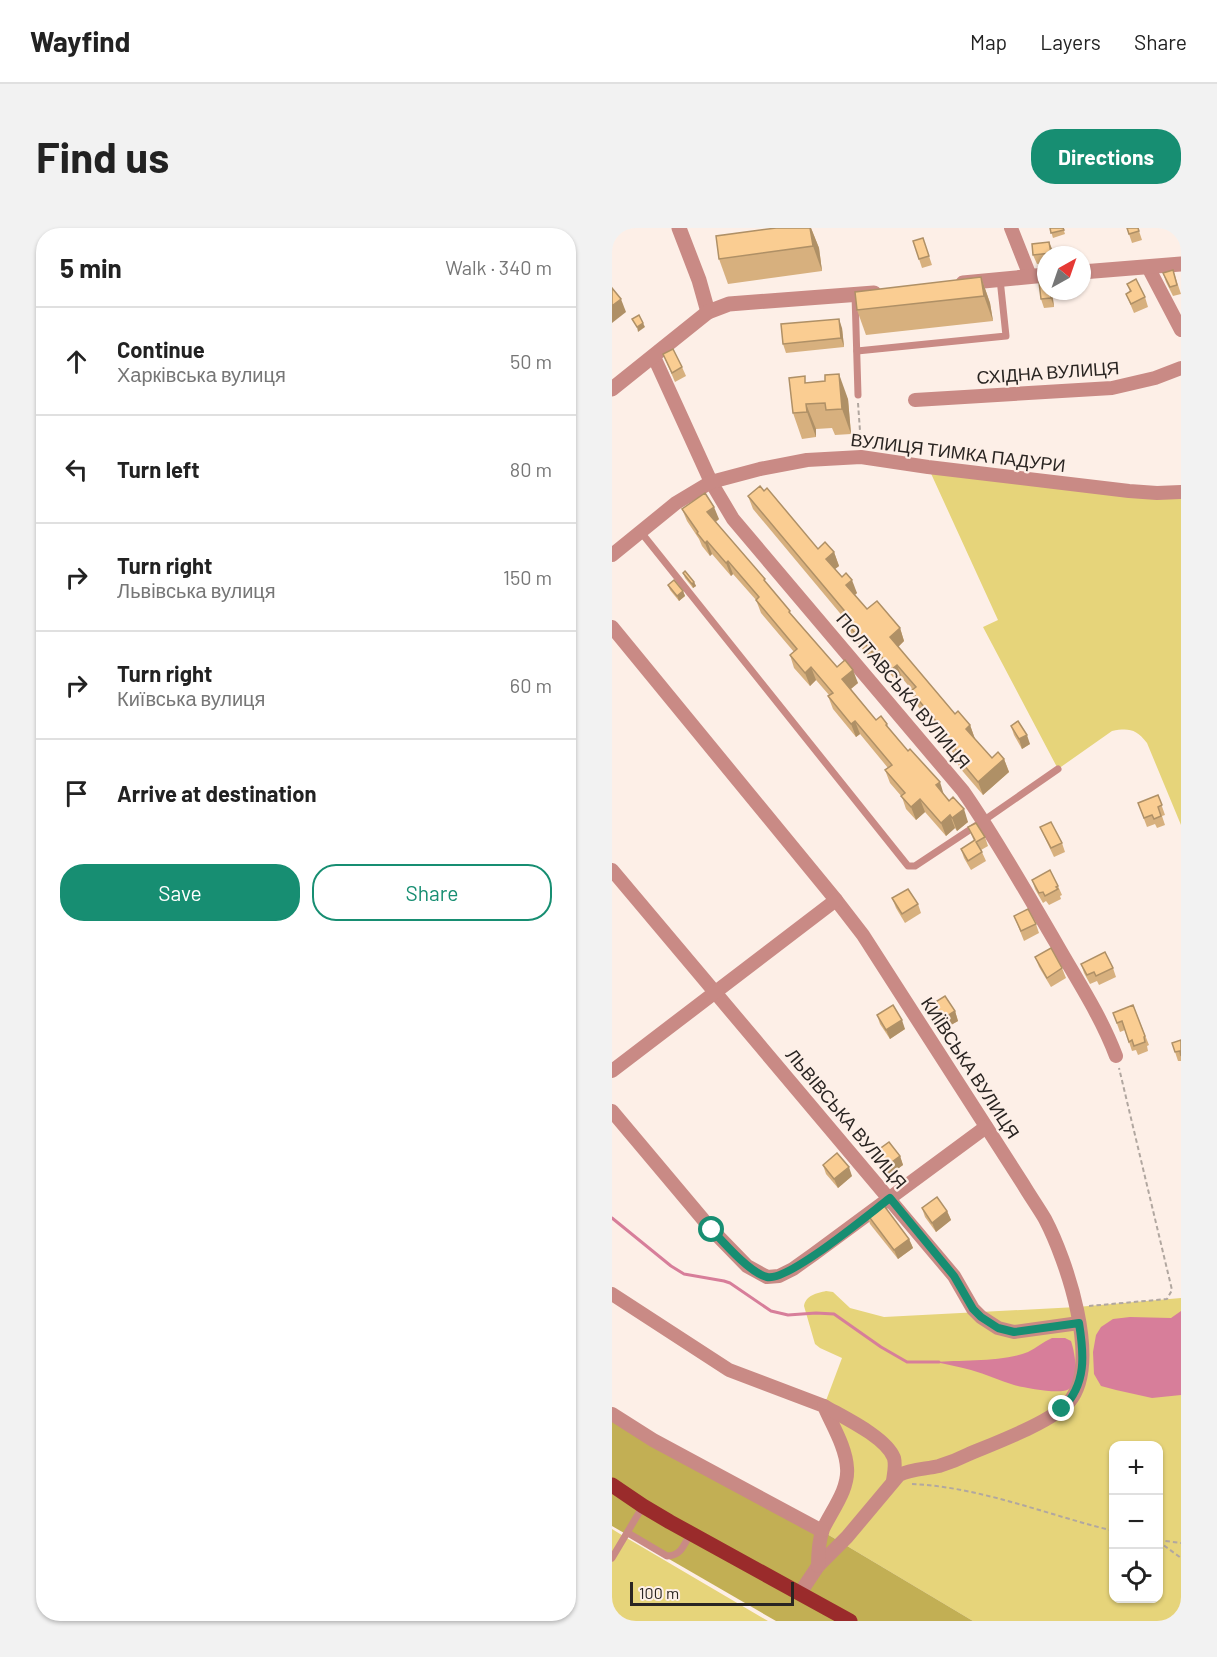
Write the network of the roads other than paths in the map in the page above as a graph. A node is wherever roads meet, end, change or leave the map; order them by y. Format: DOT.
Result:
graph roads {
  1 [pos="679,228"];
  2 [pos="1011,228"];
  3 [pos="1181,264"];
  4 [pos="1148,267"];
  5 [pos="1091,271"];
  6 [pos="1030,276"];
  7 [pos="1037,276"];
  8 [pos="1000,279"];
  9 [pos="944,285"];
  10 [pos="888,291"];
  11 [pos="855,295"];
  12 [pos="708,312"];
  13 [pos="1181,330"];
  14 [pos="856,351"];
  15 [pos="654,357"];
  16 [pos="1181,368"];
  17 [pos="612,389"];
  18 [pos="858,395"];
  19 [pos="915,400"];
  20 [pos="711,482"];
  21 [pos="1181,492"];
  22 [pos="640,531"];
  23 [pos="612,555"];
  24 [pos="612,627"];
  25 [pos="1058,769"];
  26 [pos="983,821"];
  27 [pos="612,870"];
  28 [pos="836,900"];
  29 [pos="716,994"];
  30 [pos="1116,1056"];
  31 [pos="612,1071"];
  32 [pos="612,1111"];
  33 [pos="986,1127"];
  34 [pos="890,1198"];
  35 [pos="612,1294"];
  36 [pos="1079,1323"];
  37 [pos="824,1406"];
  38 [pos="612,1414"];
  39 [pos="612,1485"];
  40 [pos="890,1486"];
  41 [pos="643,1506"];
  42 [pos="822,1531"];
  43 [pos="628,1533"];
  44 [pos="690,1534"];
  45 [pos="612,1558"];
  46 [pos="818,1566"];
  47 [pos="800,1593"];
  48 [pos="850,1621"];
  1 -- 12 [label="street"];
  2 -- 6 [label="street"];
  3 -- 4 [label="street"];
  4 -- 5 [label="street"];
  4 -- 13 [label="street"];
  6 -- 7 [label="street"];
  6 -- 8 [label="street"];
  8 -- 9 [label="street"];
  8 -- 14 [label="lane"];
  10 -- 11 [label="street"];
  11 -- 12 [label="street"];
  11 -- 14 [label="lane"];
  12 -- 15 [label="street"];
  14 -- 18 [label="lane"];
  15 -- 17 [label="street"];
  15 -- 20 [label="street, ПОЛТАВСЬКА ВУЛИЦЯ"];
  16 -- 19 [label="street, СХІДНА ВУЛИЦЯ"];
  20 -- 21 [label="street, ВУЛИЦЯ ТИМКА ПАДУРИ"];
  20 -- 22 [label="street, ВУЛИЦЯ ТИМКА ПАДУРИ"];
  20 -- 26 [label="street, ПОЛТАВСЬКА ВУЛИЦЯ"];
  22 -- 23 [label="street, ВУЛИЦЯ ТИМКА ПАДУРИ"];
  22 -- 26 [label="lane"];
  24 -- 28 [label="street, КИЇВСЬКА ВУЛИЦЯ"];
  25 -- 26 [label="lane"];
  26 -- 30 [label="street, ПОЛТАВСЬКА ВУЛИЦЯ"];
  27 -- 29 [label="street, ЛЬВІВСЬКА ВУЛИЦЯ"];
  28 -- 29 [label="street"];
  28 -- 33 [label="street, КИЇВСЬКА ВУЛИЦЯ"];
  29 -- 31 [label="street"];
  29 -- 34 [label="street, ЛЬВІВСЬКА ВУЛИЦЯ"];
  32 -- 34 [label="street"];
  33 -- 34 [label="street"];
  33 -- 36 [label="street, КИЇВСЬКА ВУЛИЦЯ"];
  34 -- 36 [label="street, ЛЬВІВСЬКА ВУЛИЦЯ"];
  35 -- 37 [label="street"];
  36 -- 40 [label="street, КИЇВСЬКА ВУЛИЦЯ"];
  37 -- 40 [label="street"];
  37 -- 42 [label="street"];
  38 -- 42 [label="street"];
  39 -- 41 [label="main road"];
  40 -- 46 [label="street"];
  41 -- 43 [label="lane"];
  41 -- 44 [label="main road"];
  42 -- 46 [label="street"];
  43 -- 44 [label="lane"];
  43 -- 45 [label="lane"];
  44 -- 47 [label="main road"];
  46 -- 47 [label="street"];
  47 -- 48 [label="main road"];
}
